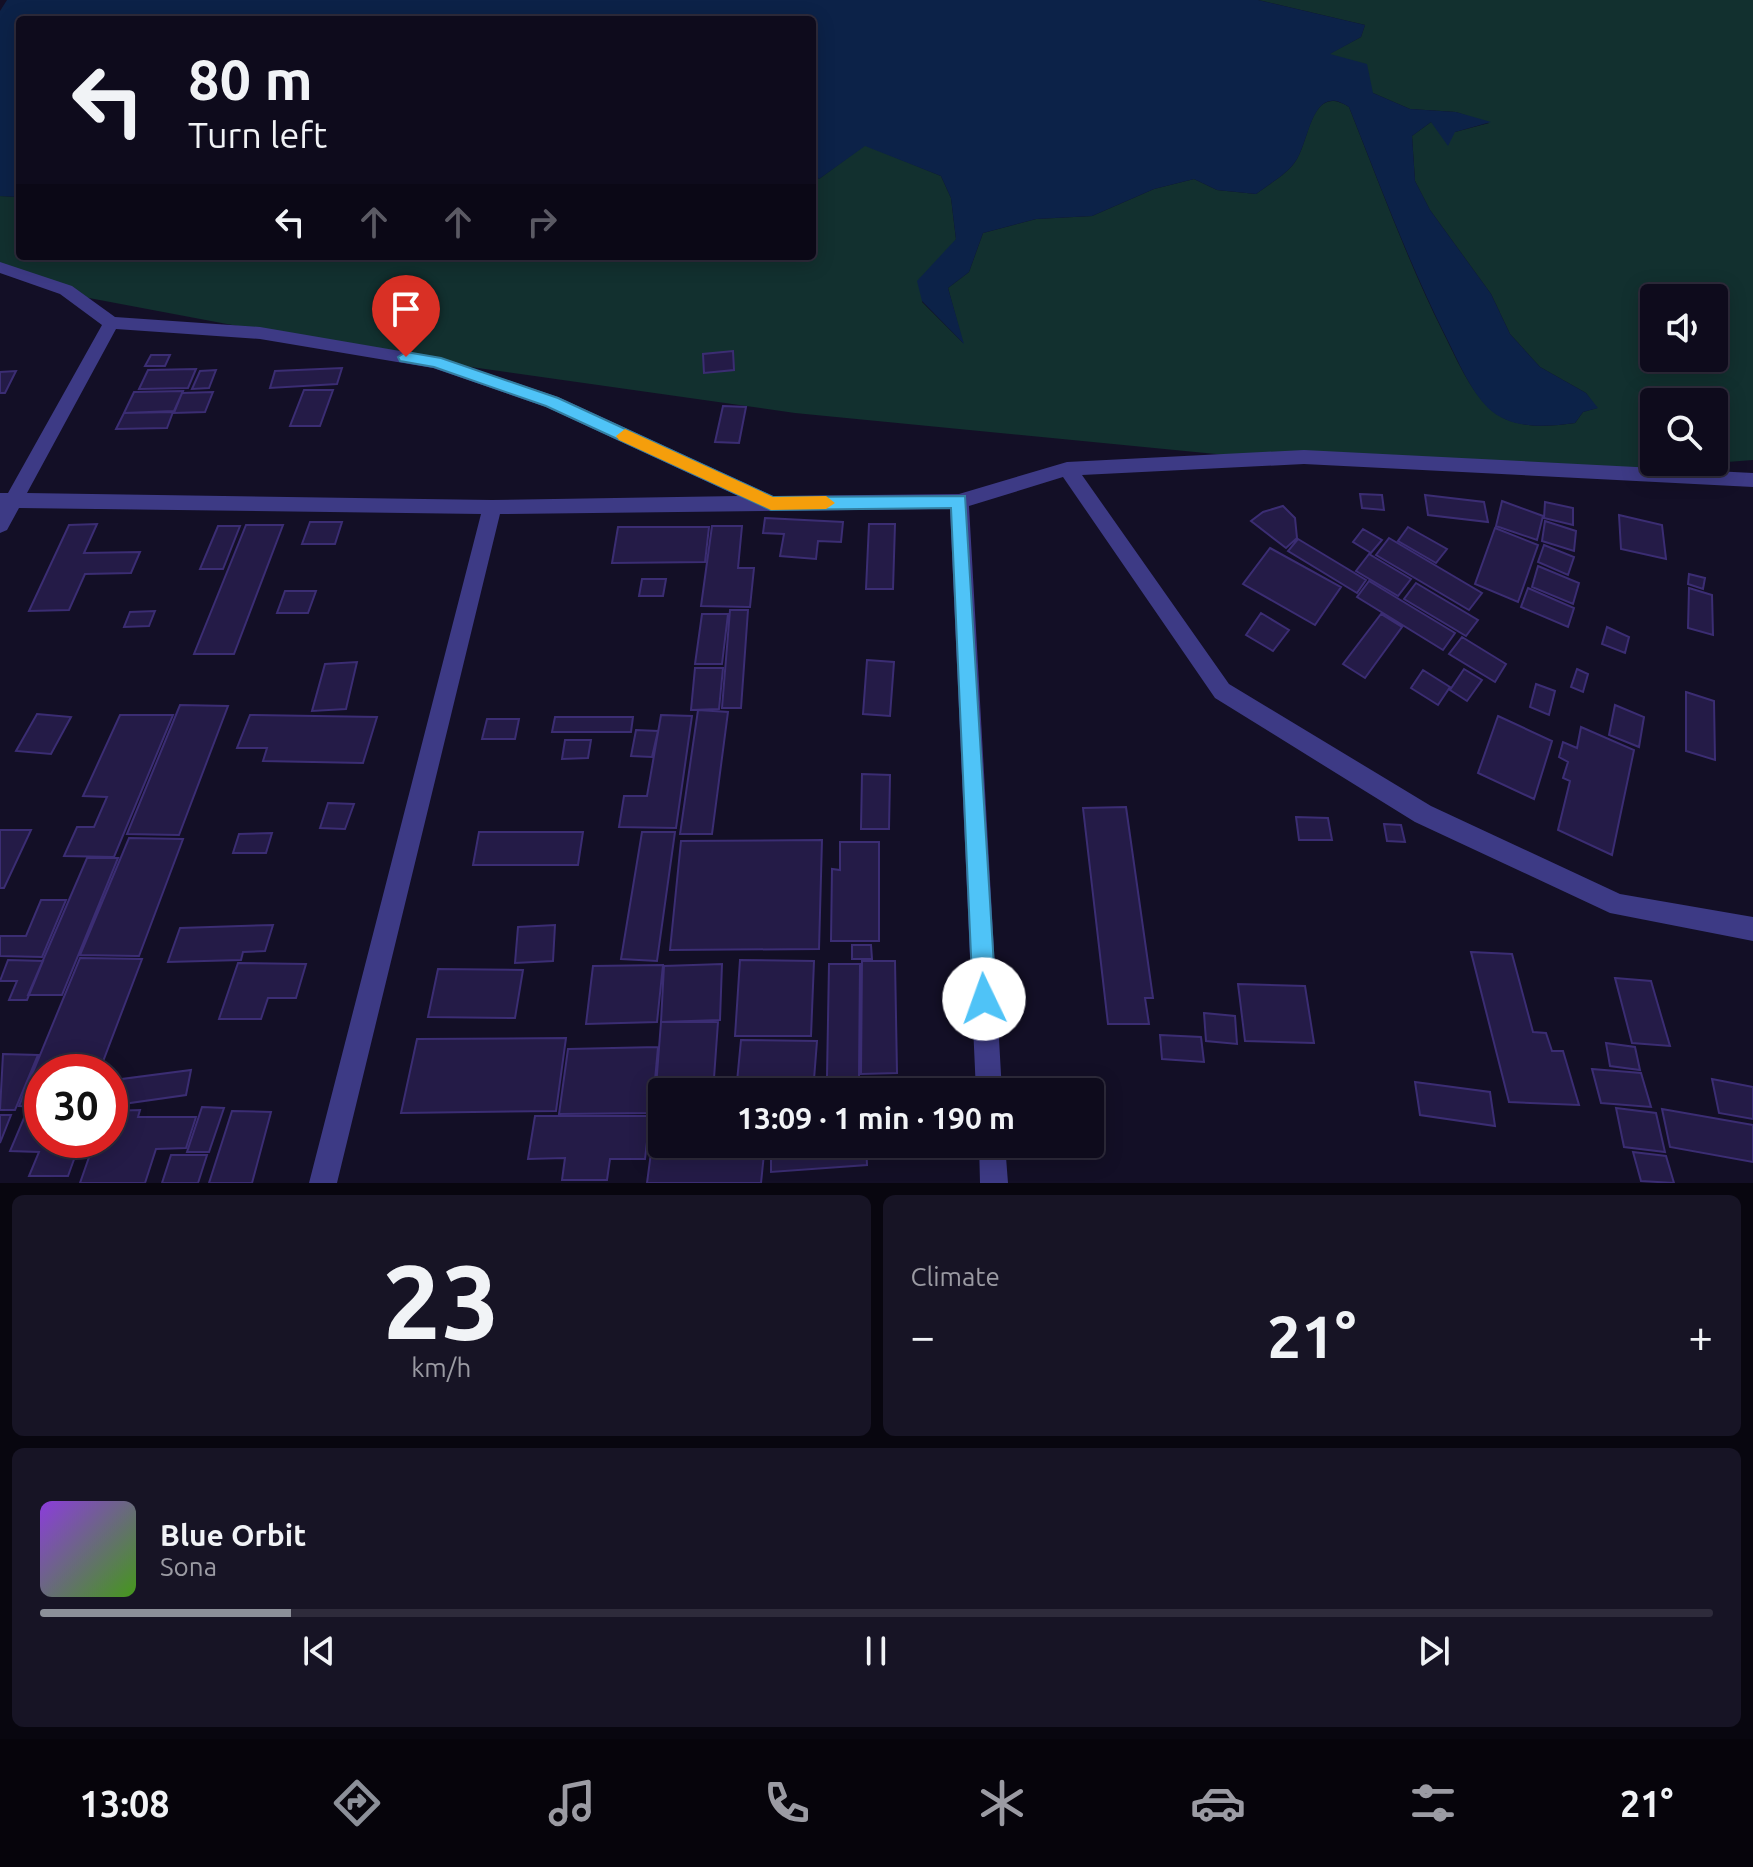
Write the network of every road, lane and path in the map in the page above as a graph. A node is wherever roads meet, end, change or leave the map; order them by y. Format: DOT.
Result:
graph roads {
  1 [pos="0,267"];
  2 [pos="111,323"];
  3 [pos="1067,469"];
  4 [pos="1753,480"];
  5 [pos="7,500"];
  6 [pos="959,501"];
  7 [pos="771,503"];
  8 [pos="492,507"];
  9 [pos="0,525"];
  10 [pos="1753,929"];
  11 [pos="988,1078"];
  12 [pos="993,1158"];
  13 [pos="323,1183"];
  14 [pos="994,1183"];
  1 -- 2 [label="street"];
  2 -- 5 [label="street"];
  2 -- 7 [label="street"];
  3 -- 4 [label="street"];
  3 -- 6 [label="street"];
  3 -- 10 [label="street"];
  5 -- 8 [label="street"];
  5 -- 9 [label="street"];
  6 -- 7 [label="street"];
  6 -- 11 [label="street"];
  7 -- 8 [label="street"];
  8 -- 13 [label="street"];
  12 -- 14 [label="street"];
}
